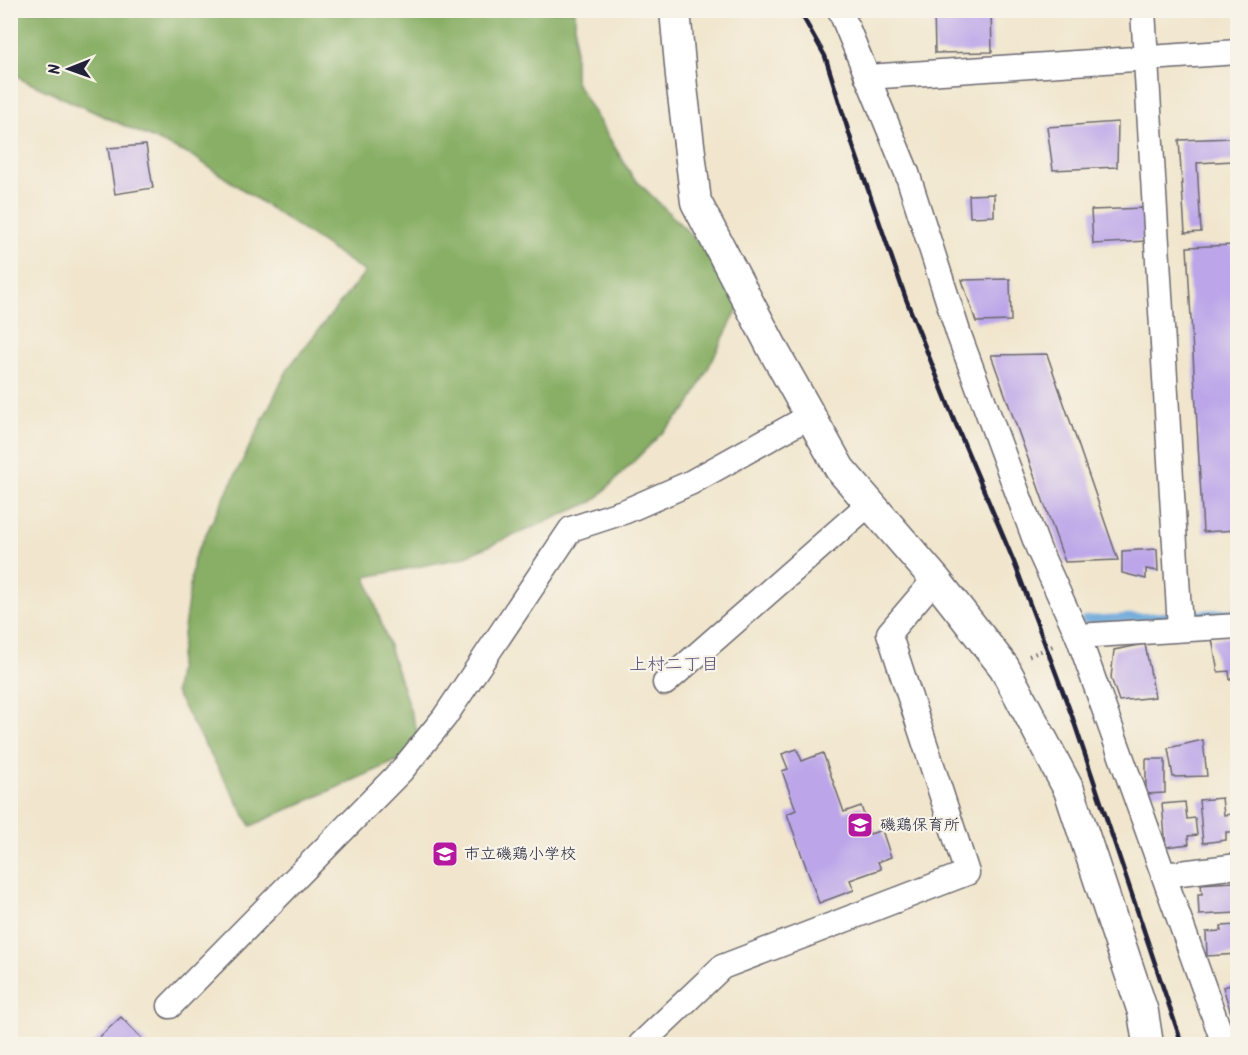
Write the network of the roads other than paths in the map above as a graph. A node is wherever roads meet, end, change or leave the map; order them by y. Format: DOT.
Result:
graph roads {
  1 [pos="840,10"];
  2 [pos="1143,10"];
  3 [pos="681,13"];
  4 [pos="1238,52"];
  5 [pos="1145,57"];
  6 [pos="867,77"];
  7 [pos="810,416"];
  8 [pos="870,503"];
  9 [pos="935,579"];
  10 [pos="1238,626"];
  11 [pos="1180,628"];
  12 [pos="1078,636"];
  13 [pos="665,683"];
  14 [pos="1238,866"];
  15 [pos="1164,875"];
  16 [pos="170,1006"];
  17 [pos="640,1044"];
  18 [pos="1148,1044"];
  19 [pos="1224,1044"];
  1 -- 6 [label="street"];
  2 -- 5 [label="street"];
  3 -- 7 [label="street"];
  4 -- 5 [label="street"];
  5 -- 6 [label="street"];
  5 -- 11 [label="street"];
  6 -- 12 [label="street"];
  7 -- 8 [label="street"];
  7 -- 16 [label="street"];
  8 -- 9 [label="street"];
  8 -- 13 [label="street"];
  9 -- 17 [label="street"];
  9 -- 18 [label="street"];
  10 -- 11 [label="street"];
  11 -- 12 [label="street"];
  12 -- 15 [label="street"];
  14 -- 15 [label="street"];
  15 -- 19 [label="street"];
}
